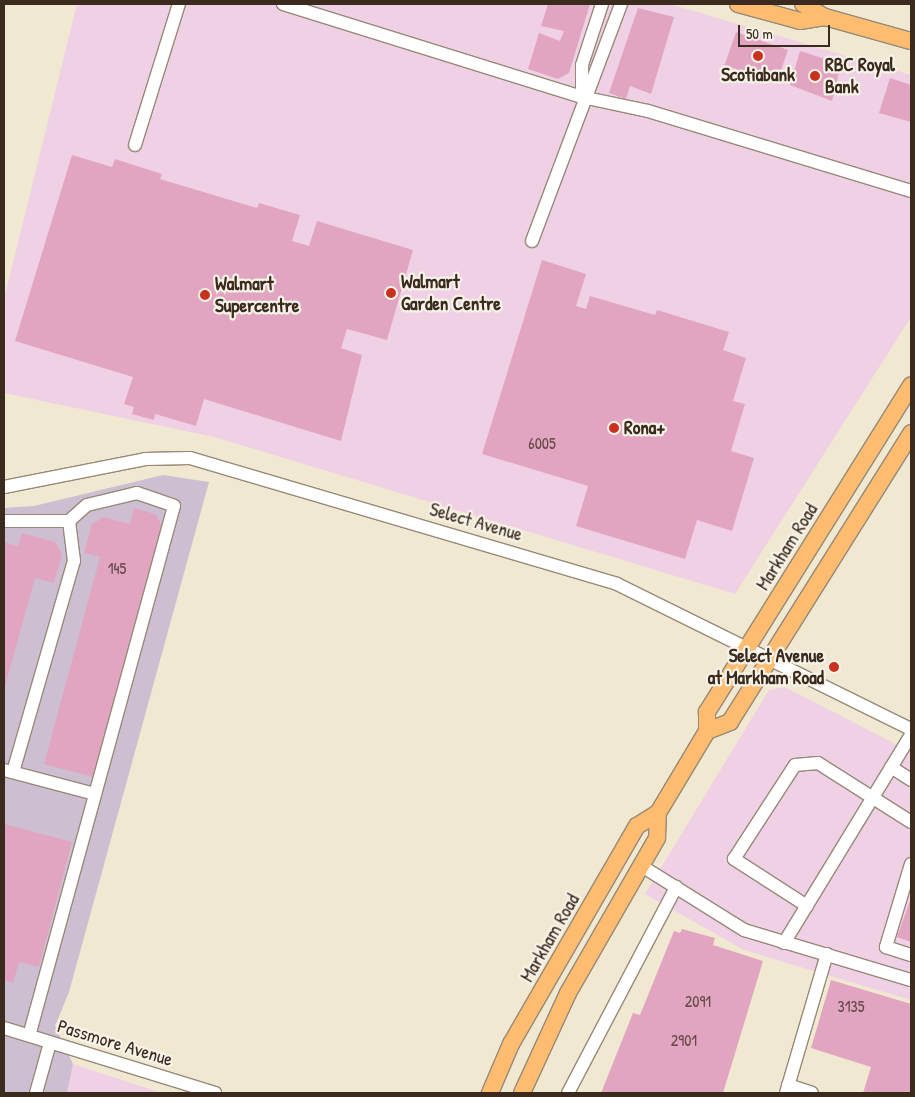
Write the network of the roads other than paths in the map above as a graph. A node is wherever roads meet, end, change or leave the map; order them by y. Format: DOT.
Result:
graph roads {
  1 [pos="179,4"];
  2 [pos="283,4"];
  3 [pos="602,4"];
  4 [pos="621,4"];
  5 [pos="738,4"];
  6 [pos="803,4"];
  7 [pos="825,17"];
  8 [pos="911,41"];
  9 [pos="582,97"];
  10 [pos="136,145"];
  11 [pos="911,191"];
  12 [pos="532,241"];
  13 [pos="911,385"];
  14 [pos="911,433"];
  15 [pos="4,487"];
  16 [pos="4,521"];
  17 [pos="69,521"];
  18 [pos="750,645"];
  19 [pos="773,658"];
  20 [pos="911,729"];
  21 [pos="706,731"];
  22 [pos="911,735"];
  23 [pos="891,768"];
  24 [pos="9,771"];
  25 [pos="911,780"];
  26 [pos="95,794"];
  27 [pos="873,797"];
  28 [pos="658,813"];
  29 [pos="911,822"];
  30 [pos="911,864"];
  31 [pos="640,865"];
  32 [pos="676,887"];
  33 [pos="807,906"];
  34 [pos="784,943"];
  35 [pos="827,954"];
  36 [pos="911,955"];
  37 [pos="911,980"];
  38 [pos="4,1028"];
  39 [pos="29,1036"];
  40 [pos="50,1043"];
  41 [pos="787,1089"];
  42 [pos="36,1093"];
  43 [pos="215,1093"];
  44 [pos="490,1093"];
  45 [pos="522,1093"];
  46 [pos="568,1093"];
  47 [pos="812,1093"];
  1 -- 10 [label="street"];
  2 -- 9 [label="street"];
  3 -- 9 [label="street"];
  4 -- 9 [label="street"];
  5 -- 7 [label="main road"];
  6 -- 7 [label="main road"];
  7 -- 8 [label="main road"];
  9 -- 11 [label="street"];
  9 -- 12 [label="street"];
  13 -- 18 [label="main road, Markham Road"];
  14 -- 19 [label="main road"];
  15 -- 18 [label="street, Select Avenue"];
  16 -- 17 [label="street"];
  17 -- 24 [label="street"];
  17 -- 26 [label="street"];
  18 -- 19 [label="street, Select Avenue"];
  18 -- 21 [label="main road, Markham Road"];
  19 -- 20 [label="street, Select Avenue"];
  19 -- 21 [label="main road"];
  21 -- 28 [label="main road, Markham Road"];
  22 -- 23 [label="street"];
  23 -- 25 [label="street"];
  23 -- 27 [label="street"];
  24 -- 26 [label="street"];
  26 -- 39 [label="street"];
  27 -- 29 [label="street"];
  27 -- 33 [label="street"];
  27 -- 33 [label="street"];
  28 -- 31 [label="main road, Markham Road"];
  28 -- 44 [label="main road, Markham Road"];
  30 -- 36 [label="street"];
  31 -- 32 [label="street"];
  31 -- 45 [label="main road, Markham Road"];
  32 -- 34 [label="street"];
  32 -- 46 [label="street"];
  33 -- 34 [label="street"];
  34 -- 35 [label="street"];
  35 -- 37 [label="street"];
  35 -- 41 [label="street"];
  38 -- 39 [label="street, Passmore Avenue"];
  39 -- 40 [label="street, Passmore Avenue"];
  40 -- 42 [label="street"];
  40 -- 43 [label="street, Passmore Avenue"];
  41 -- 47 [label="street"];
}
